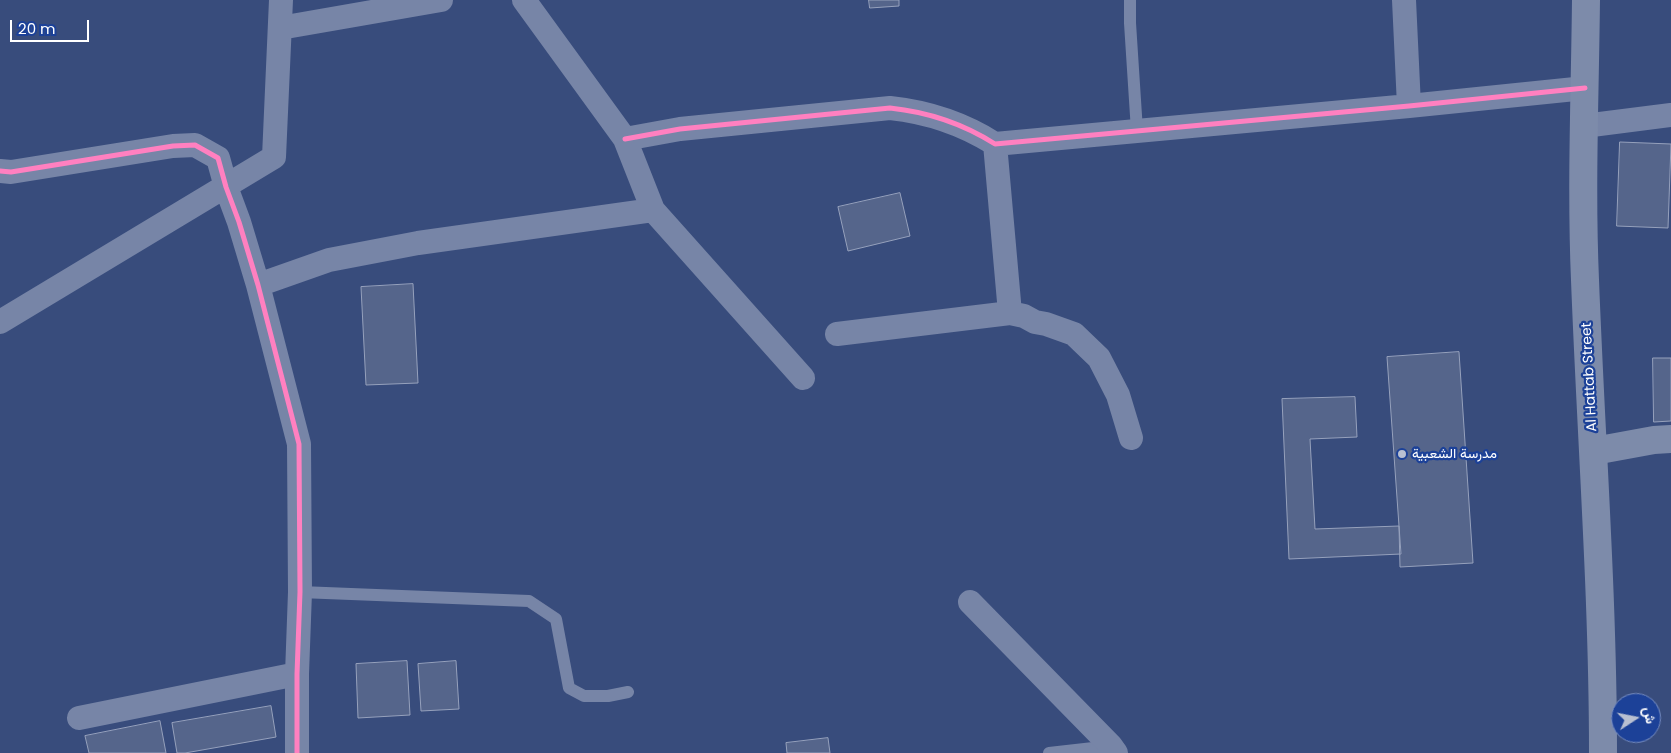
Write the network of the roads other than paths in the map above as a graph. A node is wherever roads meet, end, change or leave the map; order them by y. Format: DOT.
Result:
graph roads {
  1 [pos="281,0"];
  2 [pos="441,0"];
  3 [pos="524,0"];
  4 [pos="1130,0"];
  5 [pos="1404,0"];
  6 [pos="1586,0"];
  7 [pos="280,28"];
  8 [pos="1585,88"];
  9 [pos="1409,106"];
  10 [pos="1671,115"];
  11 [pos="1584,126"];
  12 [pos="1137,131"];
  13 [pos="625,139"];
  14 [pos="995,144"];
  15 [pos="0,171"];
  16 [pos="226,188"];
  17 [pos="653,210"];
  18 [pos="258,285"];
  19 [pos="1010,313"];
  20 [pos="0,322"];
  21 [pos="837,334"];
  22 [pos="803,378"];
  23 [pos="1131,438"];
  24 [pos="1671,439"];
  25 [pos="1594,451"];
  26 [pos="300,592"];
  27 [pos="970,602"];
  28 [pos="297,674"];
  29 [pos="628,692"];
  30 [pos="79,718"];
  31 [pos="1113,750"];
  32 [pos="297,753"];
  33 [pos="1049,753"];
  34 [pos="1603,753"];
  1 -- 7 [label="street"];
  2 -- 7 [label="street"];
  3 -- 13 [label="street"];
  4 -- 12 [label="lane"];
  5 -- 9 [label="street"];
  6 -- 8 [label="street, Al Hattab Street"];
  7 -- 16 [label="street"];
  8 -- 9 [label="street"];
  8 -- 11 [label="street, Al Hattab Street"];
  9 -- 12 [label="street"];
  10 -- 11 [label="street"];
  11 -- 25 [label="street, Al Hattab Street"];
  12 -- 14 [label="street"];
  13 -- 14 [label="street"];
  13 -- 17 [label="street"];
  14 -- 19 [label="street"];
  15 -- 16 [label="street"];
  16 -- 18 [label="street"];
  16 -- 20 [label="street"];
  17 -- 18 [label="street"];
  17 -- 22 [label="street"];
  18 -- 26 [label="street"];
  19 -- 21 [label="street"];
  19 -- 23 [label="street"];
  24 -- 25 [label="street"];
  25 -- 34 [label="street, Al Hattab Street"];
  26 -- 28 [label="street"];
  26 -- 29 [label="lane"];
  27 -- 31 [label="street"];
  28 -- 30 [label="street"];
  28 -- 32 [label="street"];
  31 -- 33 [label="lane"];
}
